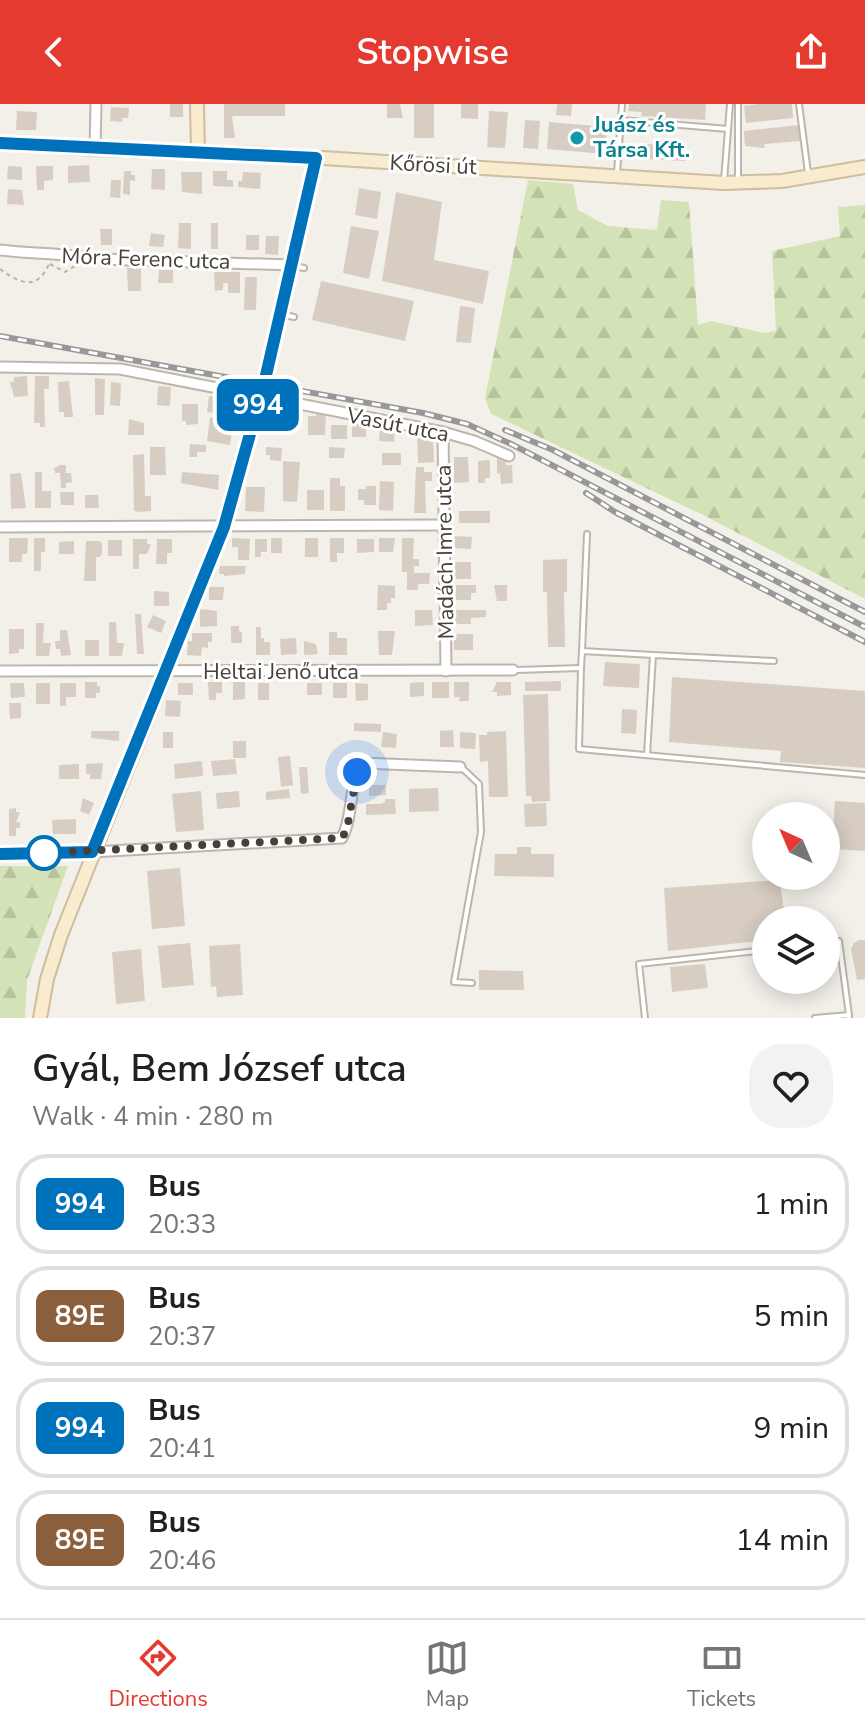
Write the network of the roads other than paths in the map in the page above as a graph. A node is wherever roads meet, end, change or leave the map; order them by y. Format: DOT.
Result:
graph roads {
  1 [pos="96,104"];
  2 [pos="197,104"];
  3 [pos="622,104"];
  4 [pos="730,104"];
  5 [pos="738,104"];
  6 [pos="799,104"];
  7 [pos="621,120"];
  8 [pos="728,129"];
  9 [pos="0,143"];
  10 [pos="95,149"];
  11 [pos="198,152"];
  12 [pos="316,158"];
  13 [pos="865,167"];
  14 [pos="617,176"];
  15 [pos="808,176"];
  16 [pos="724,183"];
  17 [pos="738,183"];
  18 [pos="0,250"];
  19 [pos="298,267"];
  20 [pos="280,313"];
  21 [pos="294,317"];
  22 [pos="0,367"];
  23 [pos="261,396"];
  24 [pos="443,432"];
  25 [pos="509,456"];
  26 [pos="445,525"];
  27 [pos="0,527"];
  28 [pos="224,527"];
  29 [pos="587,534"];
  30 [pos="582,651"];
  31 [pos="653,655"];
  32 [pos="774,661"];
  33 [pos="581,668"];
  34 [pos="513,670"];
  35 [pos="0,671"];
  36 [pos="446,671"];
  37 [pos="167,672"];
  38 [pos="647,755"];
  39 [pos="460,767"];
  40 [pos="865,775"];
  41 [pos="92,852"];
  42 [pos="0,854"];
  43 [pos="840,948"];
  44 [pos="752,952"];
  45 [pos="472,983"];
  46 [pos="849,1016"];
  47 [pos="40,1018"];
  48 [pos="645,1018"];
  49 [pos="815,1018"];
  1 -- 10 [label="street"];
  2 -- 11 [label="main road"];
  3 -- 7 [label="lane"];
  4 -- 8 [label="lane"];
  5 -- 17 [label="lane"];
  6 -- 15 [label="lane"];
  7 -- 8 [label="lane"];
  7 -- 14 [label="lane"];
  8 -- 16 [label="lane"];
  9 -- 10 [label="main road, Kőrösi út"];
  10 -- 11 [label="main road, Kőrösi út"];
  11 -- 12 [label="main road, Kőrösi út"];
  12 -- 14 [label="main road, Kőrösi út"];
  12 -- 19 [label="main road"];
  13 -- 15 [label="main road, Kőrösi út"];
  14 -- 16 [label="main road, Kőrösi út"];
  15 -- 17 [label="main road, Kőrösi út"];
  16 -- 17 [label="main road, Kőrösi út"];
  18 -- 19 [label="street, Móra Ferenc utca"];
  19 -- 20 [label="main road"];
  20 -- 21 [label="lane"];
  20 -- 23 [label="main road"];
  22 -- 23 [label="street, Vasút utca"];
  23 -- 24 [label="street, Vasút utca"];
  23 -- 28 [label="main road"];
  24 -- 25 [label="street, Vasút utca"];
  24 -- 26 [label="street, Madách Imre utca"];
  26 -- 28 [label="street"];
  26 -- 36 [label="street, Madách Imre utca"];
  27 -- 28 [label="street"];
  28 -- 37 [label="main road"];
  29 -- 30 [label="lane"];
  30 -- 31 [label="lane"];
  30 -- 33 [label="lane"];
  31 -- 32 [label="lane"];
  31 -- 38 [label="lane"];
  33 -- 34 [label="lane"];
  33 -- 38 [label="lane"];
  34 -- 36 [label="street, Heltai Jenő utca"];
  35 -- 37 [label="street, Heltai Jenő utca"];
  36 -- 37 [label="street, Heltai Jenő utca"];
  37 -- 41 [label="main road"];
  38 -- 40 [label="lane"];
  39 -- 41 [label="street"];
  39 -- 45 [label="lane"];
  41 -- 42 [label="main road"];
  41 -- 47 [label="main road"];
  43 -- 46 [label="lane"];
  44 -- 48 [label="lane"];
  46 -- 49 [label="lane"];
}
